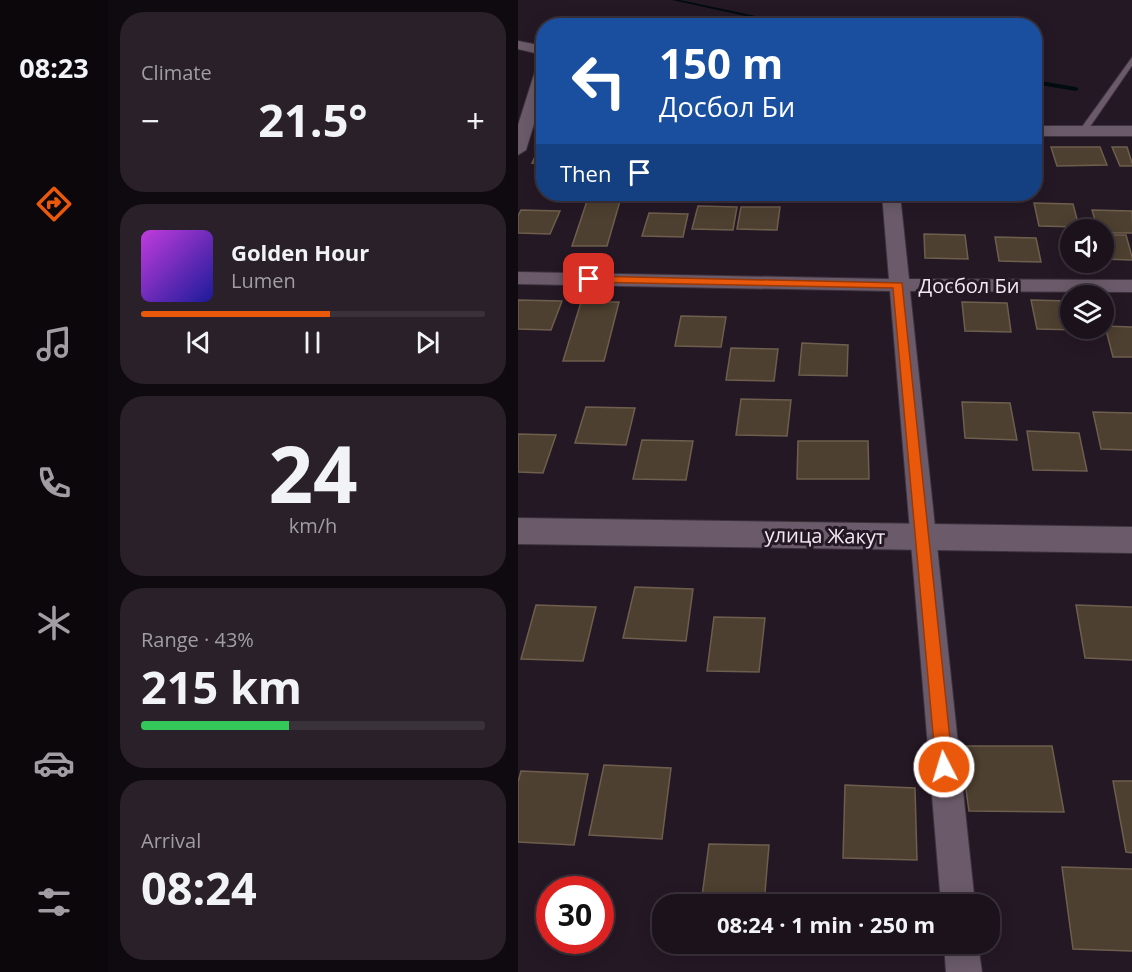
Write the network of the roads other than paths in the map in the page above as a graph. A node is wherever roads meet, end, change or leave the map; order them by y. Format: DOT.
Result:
graph roads {
  1 [pos="518,45"];
  2 [pos="536,49"];
  3 [pos="1133,58"];
  4 [pos="536,87"];
  5 [pos="522,125"];
  6 [pos="1042,131"];
  7 [pos="1083,131"];
  8 [pos="1133,131"];
  9 [pos="518,150"];
  10 [pos="892,201"];
  11 [pos="518,278"];
  12 [pos="898,285"];
  13 [pos="1133,286"];
  14 [pos="518,531"];
  15 [pos="922,537"];
  16 [pos="1133,540"];
  17 [pos="957,894"];
  18 [pos="962,954"];
  19 [pos="964,972"];
  1 -- 2 [label="street"];
  3 -- 7 [label="lane"];
  4 -- 5 [label="street"];
  5 -- 9 [label="street"];
  6 -- 7 [label="street"];
  7 -- 8 [label="street"];
  10 -- 12 [label="street"];
  11 -- 12 [label="street, Досбол Би"];
  12 -- 13 [label="street, Досбол Би"];
  12 -- 15 [label="street"];
  14 -- 15 [label="street, улица Жакут"];
  15 -- 16 [label="street, улица Жакут"];
  15 -- 17 [label="street"];
  18 -- 19 [label="street"];
}
